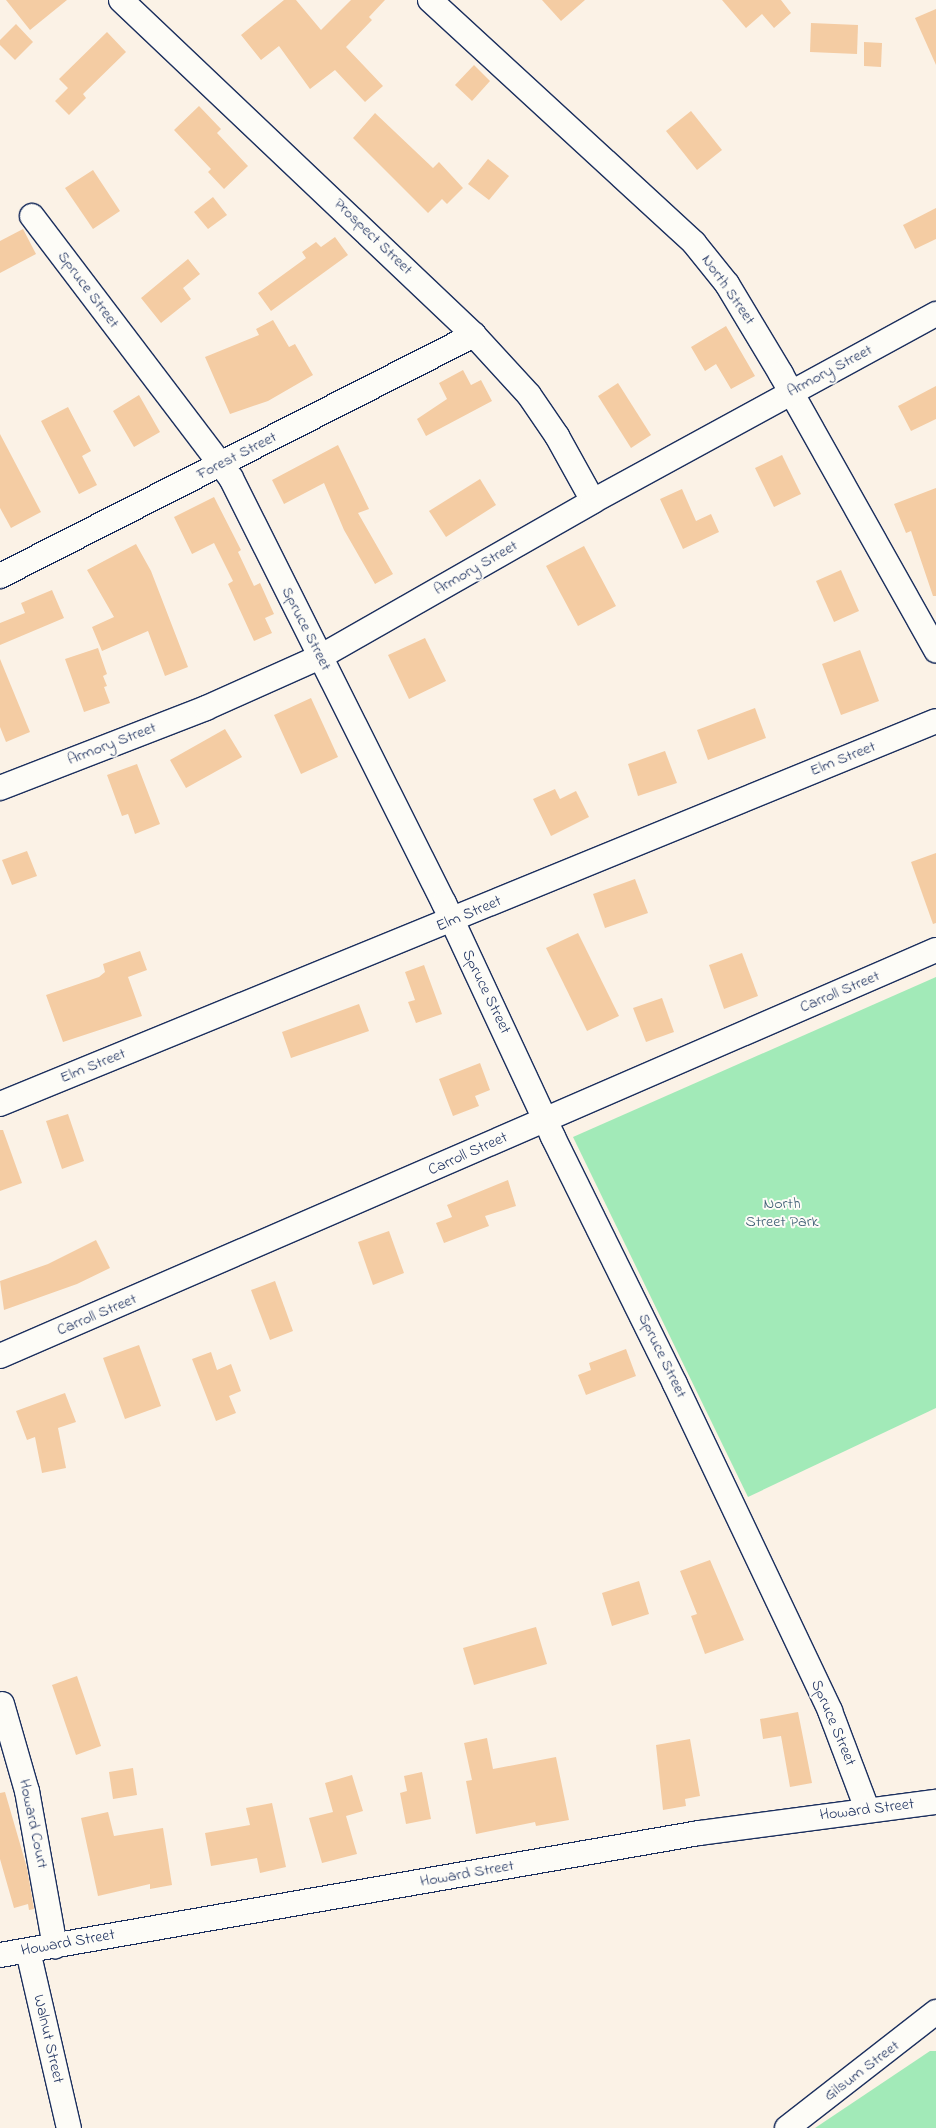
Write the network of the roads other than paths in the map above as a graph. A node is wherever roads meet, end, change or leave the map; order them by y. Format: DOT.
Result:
graph roads {
  1 [pos="121,0"];
  2 [pos="430,0"];
  3 [pos="32,216"];
  4 [pos="936,314"];
  5 [pos="474,335"];
  6 [pos="791,392"];
  7 [pos="221,465"];
  8 [pos="593,502"];
  9 [pos="0,576"];
  10 [pos="936,650"];
  11 [pos="320,657"];
  12 [pos="936,721"];
  13 [pos="0,788"];
  14 [pos="453,921"];
  15 [pos="936,950"];
  16 [pos="0,1104"];
  17 [pos="546,1119"];
  18 [pos="0,1356"];
  19 [pos="2,1704"];
  20 [pos="936,1802"];
  21 [pos="868,1809"];
  22 [pos="56,1946"];
  23 [pos="28,1951"];
  24 [pos="0,1955"];
  25 [pos="936,2012"];
  26 [pos="913,2032"];
  27 [pos="936,2034"];
  28 [pos="69,2128"];
  29 [pos="787,2128"];
  1 -- 5 [label="street, Prospect Street"];
  2 -- 6 [label="street, North Street"];
  3 -- 7 [label="street, Spruce Street"];
  4 -- 6 [label="street, Armory Street"];
  5 -- 7 [label="street, Forest Street"];
  5 -- 8 [label="street, Prospect Street"];
  6 -- 8 [label="street, Armory Street"];
  6 -- 10 [label="street, North Street"];
  7 -- 9 [label="street, Forest Street"];
  7 -- 11 [label="street, Spruce Street"];
  8 -- 11 [label="street, Armory Street"];
  11 -- 13 [label="street, Armory Street"];
  11 -- 14 [label="street, Spruce Street"];
  12 -- 14 [label="street, Elm Street"];
  14 -- 16 [label="street, Elm Street"];
  14 -- 17 [label="street, Spruce Street"];
  15 -- 17 [label="street, Carroll Street"];
  17 -- 18 [label="street, Carroll Street"];
  17 -- 21 [label="street, Spruce Street"];
  19 -- 22 [label="street, Howard Court"];
  20 -- 21 [label="street, Howard Street"];
  21 -- 22 [label="street, Howard Street"];
  22 -- 23 [label="street, Howard Street"];
  23 -- 24 [label="street, Howard Street"];
  23 -- 28 [label="street, Walnut Street"];
  25 -- 26 [label="street, Gilsum Street"];
  26 -- 27 [label="street"];
  26 -- 29 [label="street, Gilsum Street"];
}
